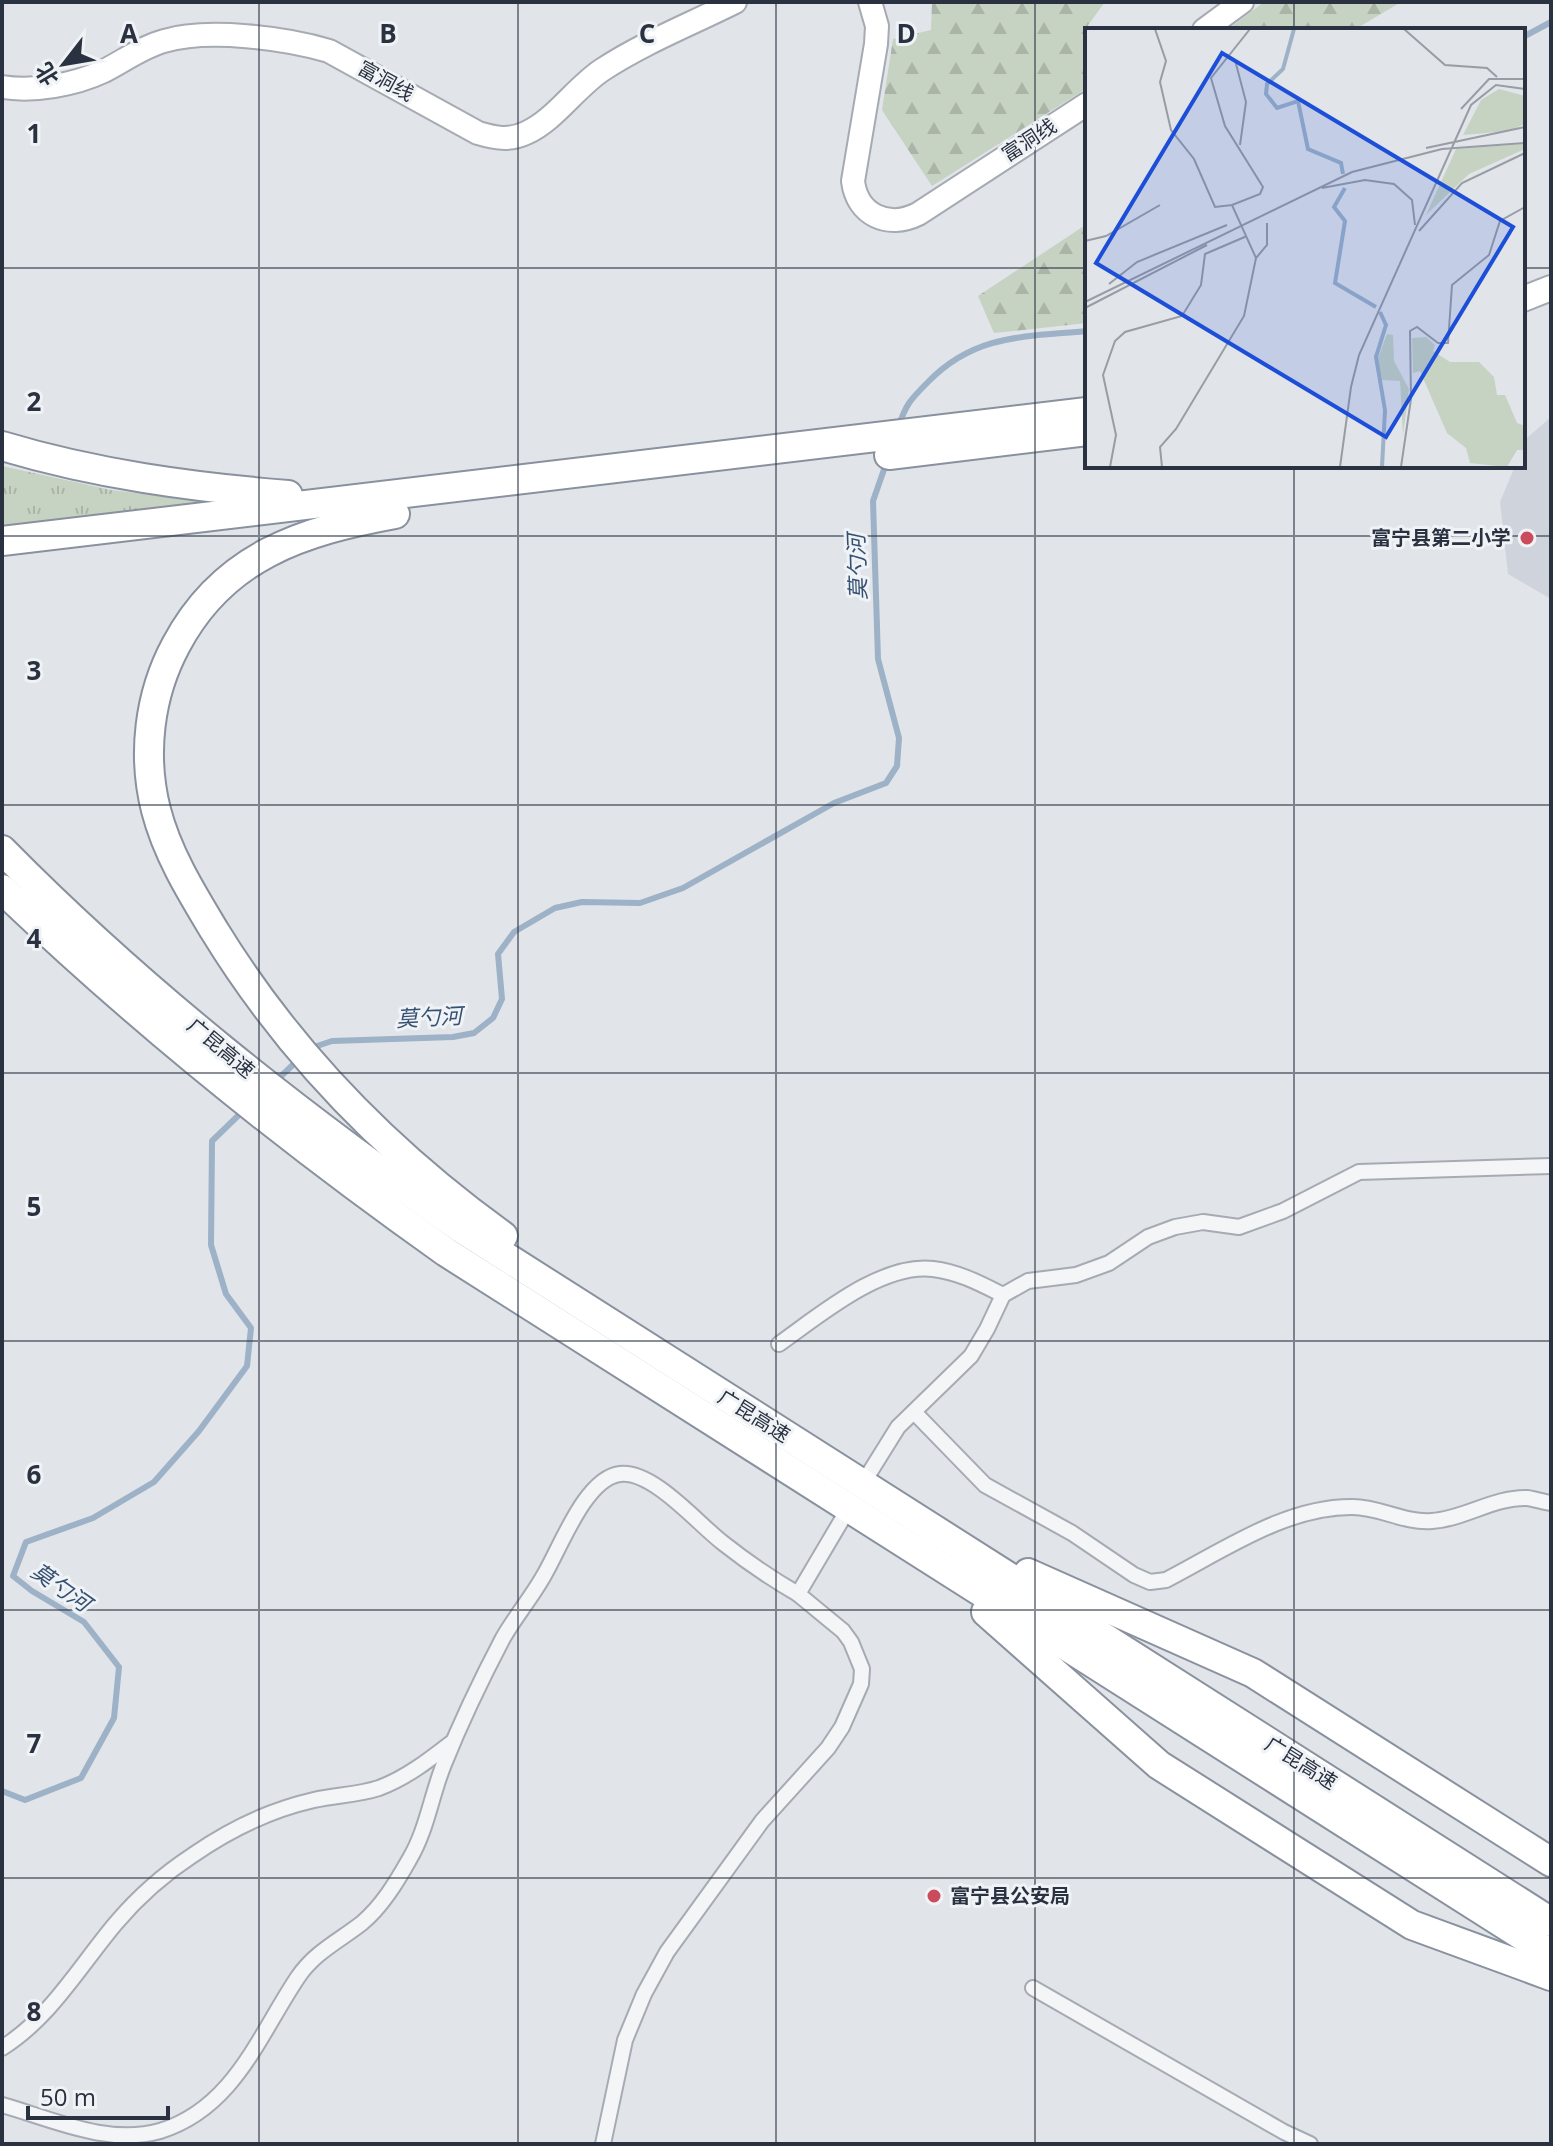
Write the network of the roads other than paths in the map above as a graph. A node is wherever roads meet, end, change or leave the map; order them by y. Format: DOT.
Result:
graph roads {
  1 [pos="735,2"];
  2 [pos="870,2"];
  3 [pos="1242,2"];
  4 [pos="1207,28"];
  5 [pos="2,87"];
  6 [pos="1085,105"];
  7 [pos="1551,288"];
  8 [pos="1525,298"];
  9 [pos="1085,412"];
  10 [pos="1085,431"];
  11 [pos="961,436"];
  12 [pos="2,446"];
  13 [pos="394,504"];
  14 [pos="2,541"];
  15 [pos="2,560"];
  16 [pos="2,850"];
  17 [pos="2,889"];
  18 [pos="102,963"];
  19 [pos="1551,1166"];
  20 [pos="470,1237"];
  21 [pos="1003,1295"];
  22 [pos="779,1344"];
  23 [pos="914,1412"];
  24 [pos="1551,1503"];
  25 [pos="930,1544"];
  26 [pos="798,1594"];
  27 [pos="455,1741"];
  28 [pos="1551,1862"];
  29 [pos="1551,1922"];
  30 [pos="1551,1954"];
  31 [pos="1551,1976"];
  32 [pos="1033,1988"];
  33 [pos="2,2048"];
  34 [pos="2,2105"];
  35 [pos="603,2144"];
  36 [pos="1310,2144"];
  1 -- 5 [label="main road, 富洞线"];
  2 -- 6 [label="main road, 富洞线"];
  3 -- 4 [label="main road"];
  7 -- 8 [label="main road"];
  9 -- 11 [label="highway"];
  10 -- 11 [label="highway"];
  11 -- 13 [label="highway"];
  12 -- 13 [label="highway"];
  13 -- 14 [label="highway"];
  13 -- 15 [label="highway"];
  13 -- 20 [label="highway"];
  16 -- 18 [label="highway, 广昆高速"];
  17 -- 18 [label="highway, 广昆高速"];
  18 -- 20 [label="highway, 广昆高速"];
  19 -- 21 [label="street"];
  20 -- 25 [label="highway, 广昆高速"];
  20 -- 25 [label="highway, 广昆高速"];
  21 -- 22 [label="street"];
  21 -- 23 [label="street"];
  23 -- 24 [label="street"];
  23 -- 26 [label="street"];
  25 -- 28 [label="highway"];
  25 -- 29 [label="highway, 广昆高速"];
  25 -- 30 [label="highway, 广昆高速"];
  25 -- 31 [label="highway"];
  26 -- 27 [label="street"];
  26 -- 35 [label="street"];
  27 -- 33 [label="street"];
  27 -- 34 [label="street"];
  32 -- 36 [label="street"];
}
